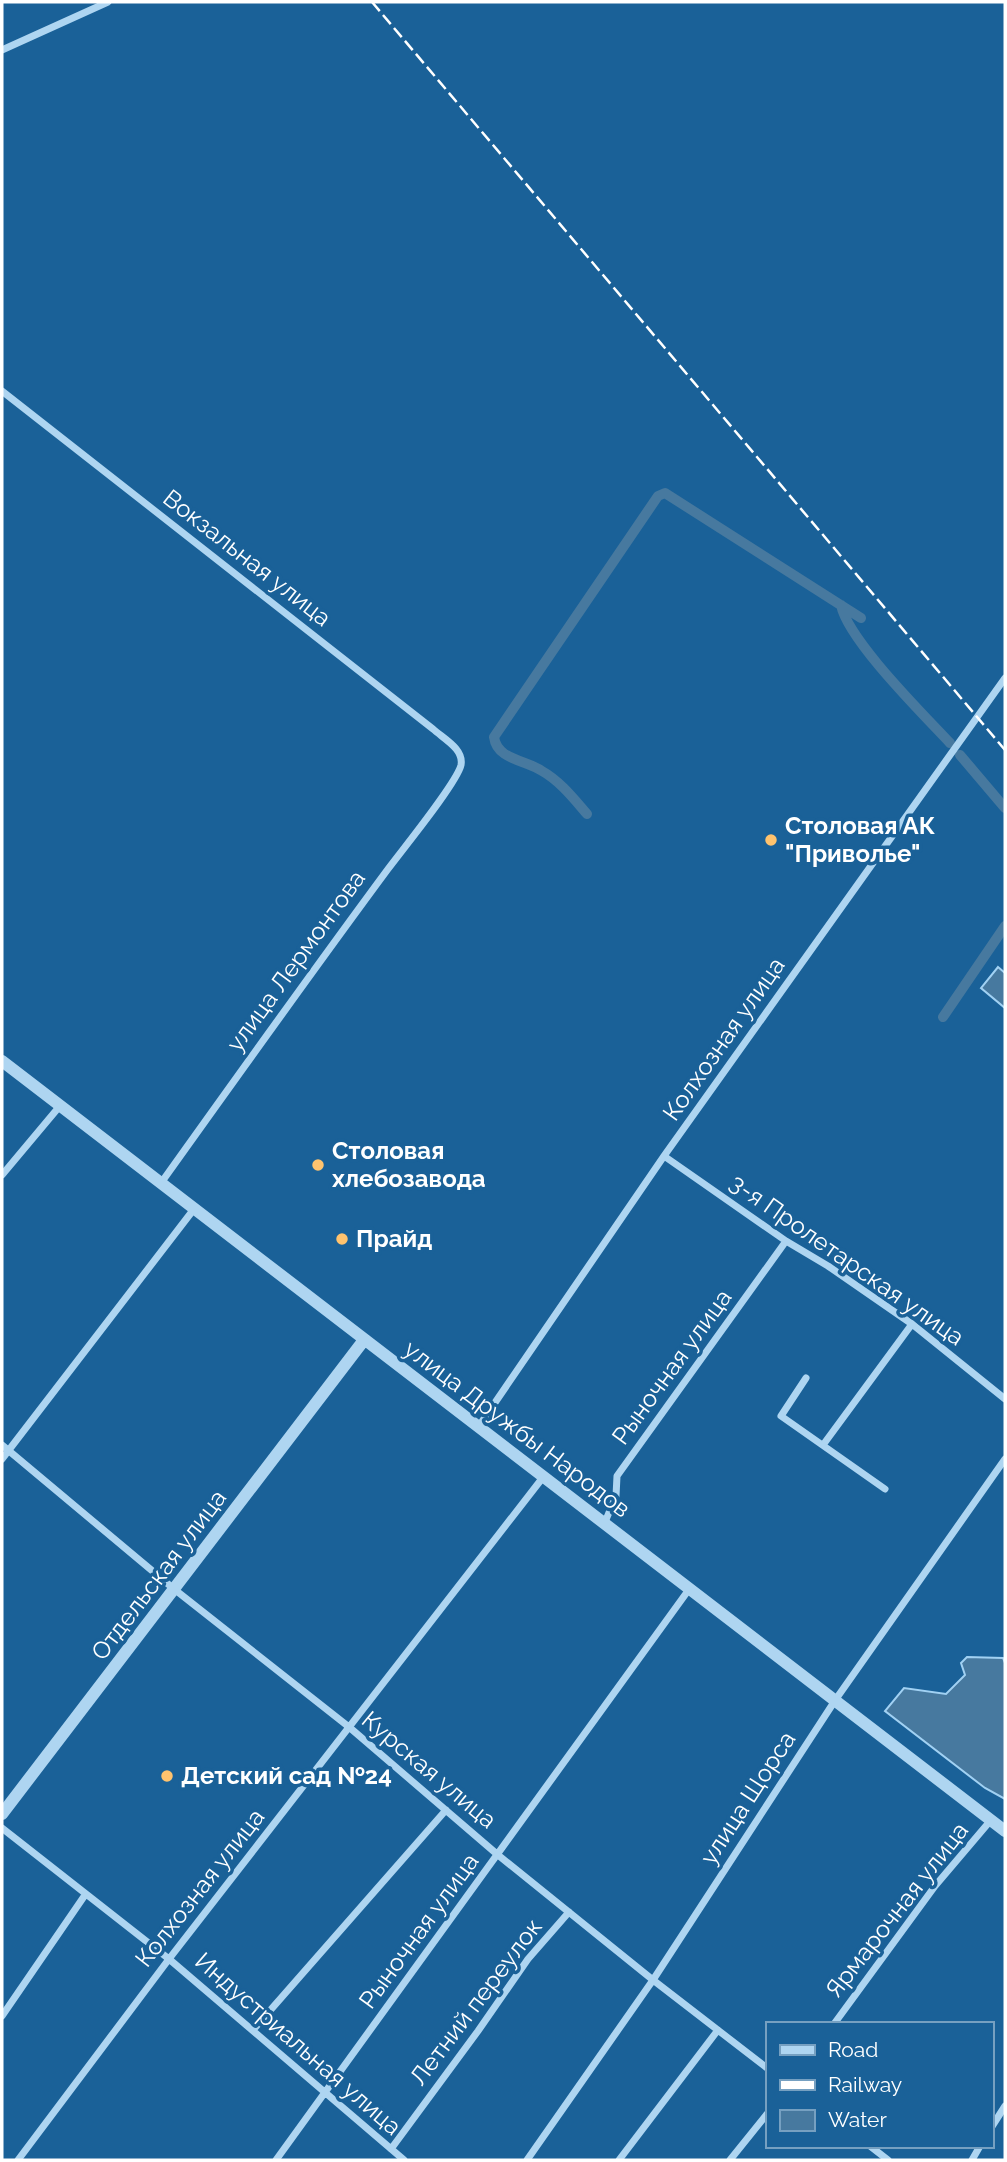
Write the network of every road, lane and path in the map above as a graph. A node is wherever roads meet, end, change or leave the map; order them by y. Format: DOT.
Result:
graph roads {
  1 [pos="108,2"];
  2 [pos="2,50"];
  3 [pos="2,391"];
  4 [pos="1005,677"];
  5 [pos="462,762"];
  6 [pos="2,1061"];
  7 [pos="60,1107"];
  8 [pos="664,1156"];
  9 [pos="2,1175"];
  10 [pos="161,1183"];
  11 [pos="194,1209"];
  12 [pos="786,1241"];
  13 [pos="339,1320"];
  14 [pos="912,1324"];
  15 [pos="364,1340"];
  16 [pos="382,1353"];
  17 [pos="349,1361"];
  18 [pos="806,1378"];
  19 [pos="1005,1399"];
  20 [pos="479,1426"];
  21 [pos="823,1445"];
  22 [pos="5,1448"];
  23 [pos="2,1459"];
  24 [pos="1005,1459"];
  25 [pos="544,1476"];
  26 [pos="885,1489"];
  27 [pos="605,1522"];
  28 [pos="690,1588"];
  29 [pos="174,1589"];
  30 [pos="835,1699"];
  31 [pos="349,1727"];
  32 [pos="446,1810"];
  33 [pos="2,1814"];
  34 [pos="991,1820"];
  35 [pos="2,1828"];
  36 [pos="1005,1831"];
  37 [pos="498,1854"];
  38 [pos="85,1895"];
  39 [pos="569,1912"];
  40 [pos="169,1959"];
  41 [pos="653,1980"];
  42 [pos="2,2016"];
  43 [pos="835,2022"];
  44 [pos="253,2030"];
  45 [pos="718,2030"];
  46 [pos="766,2067"];
  47 [pos="326,2093"];
  48 [pos="1005,2106"];
  49 [pos="766,2115"];
  50 [pos="993,2125"];
  51 [pos="873,2148"];
  52 [pos="391,2149"];
  53 [pos="18,2160"];
  54 [pos="276,2160"];
  55 [pos="404,2160"];
  56 [pos="527,2160"];
  57 [pos="619,2160"];
  58 [pos="730,2160"];
  59 [pos="888,2160"];
  1 -- 2 [label="street"];
  3 -- 5 [label="street, Вокзальная улица"];
  4 -- 8 [label="street, Колхозная улица"];
  5 -- 10 [label="street, улица Лермонтова"];
  6 -- 7 [label="street, улица Дружбы Народов"];
  7 -- 9 [label="street"];
  7 -- 10 [label="street, улица Дружбы Народов"];
  8 -- 12 [label="street, 3-я Пролетарская улица"];
  8 -- 20 [label="street, Колхозная улица"];
  10 -- 11 [label="street, улица Дружбы Народов"];
  11 -- 13 [label="street, улица Дружбы Народов"];
  11 -- 22 [label="street"];
  12 -- 14 [label="street, 3-я Пролетарская улица"];
  12 -- 27 [label="street, Рыночная улица"];
  13 -- 15 [label="street, улица Дружбы Народов"];
  13 -- 17 [label="street"];
  14 -- 19 [label="street, 3-я Пролетарская улица"];
  14 -- 21 [label="street"];
  15 -- 16 [label="street, улица Дружбы Народов"];
  15 -- 17 [label="street, Отдельская улица"];
  16 -- 17 [label="street"];
  16 -- 20 [label="street, улица Дружбы Народов"];
  17 -- 29 [label="street, Отдельская улица"];
  18 -- 21 [label="street"];
  20 -- 25 [label="street, улица Дружбы Народов"];
  21 -- 26 [label="street"];
  22 -- 23 [label="street"];
  22 -- 29 [label="street, Курская улица"];
  24 -- 30 [label="street, улица Щорса"];
  25 -- 27 [label="street, улица Дружбы Народов"];
  25 -- 31 [label="street, Колхозная улица"];
  27 -- 28 [label="street, улица Дружбы Народов"];
  28 -- 30 [label="street, улица Дружбы Народов"];
  28 -- 37 [label="street, Рыночная улица"];
  29 -- 31 [label="street, Курская улица"];
  29 -- 33 [label="street, Отдельская улица"];
  30 -- 34 [label="street, улица Дружбы Народов"];
  30 -- 41 [label="street, улица Щорса"];
  31 -- 32 [label="street, Курская улица"];
  31 -- 40 [label="street, Колхозная улица"];
  32 -- 37 [label="street, Курская улица"];
  32 -- 44 [label="street"];
  34 -- 36 [label="street, улица Дружбы Народов"];
  34 -- 43 [label="street, Ярмарочная улица"];
  35 -- 38 [label="street, Индустриальная улица"];
  37 -- 39 [label="street, Курская улица"];
  37 -- 47 [label="street, Рыночная улица"];
  38 -- 40 [label="street, Индустриальная улица"];
  38 -- 42 [label="street"];
  39 -- 41 [label="street, Курская улица"];
  39 -- 52 [label="street, Летний переулок"];
  40 -- 44 [label="street, Индустриальная улица"];
  40 -- 53 [label="street, Колхозная улица"];
  41 -- 45 [label="street, Курская улица"];
  41 -- 56 [label="street, улица Щорса"];
  44 -- 47 [label="street, Индустриальная улица"];
  45 -- 46 [label="street, Курская улица"];
  45 -- 57 [label="street"];
  47 -- 52 [label="street, Индустриальная улица"];
  47 -- 54 [label="street, Рыночная улица"];
  48 -- 50 [label="street"];
  49 -- 58 [label="street"];
  51 -- 59 [label="street"];
  52 -- 55 [label="street, Индустриальная улица"];
}
